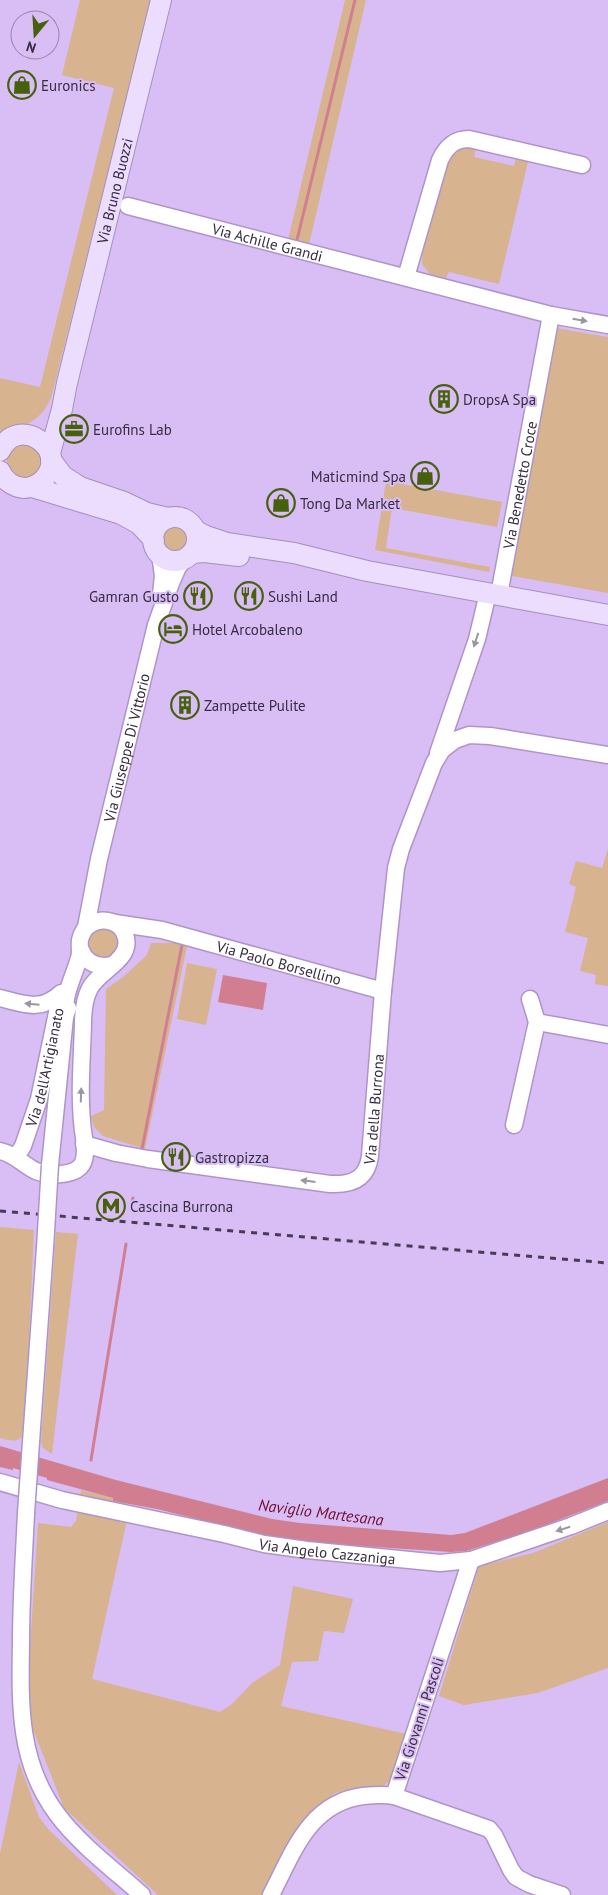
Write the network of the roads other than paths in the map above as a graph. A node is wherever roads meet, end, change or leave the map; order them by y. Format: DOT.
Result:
graph roads {
  1 [pos="161,0"];
  2 [pos="582,165"];
  3 [pos="128,206"];
  4 [pos="406,277"];
  5 [pos="551,315"];
  6 [pos="608,325"];
  7 [pos="67,383"];
  8 [pos="24,435"];
  9 [pos="2,446"];
  10 [pos="50,456"];
  11 [pos="0,472"];
  12 [pos="32,487"];
  13 [pos="168,518"];
  14 [pos="196,531"];
  15 [pos="157,547"];
  16 [pos="188,556"];
  17 [pos="367,571"];
  18 [pos="494,594"];
  19 [pos="160,611"];
  20 [pos="608,615"];
  21 [pos="452,713"];
  22 [pos="470,735"];
  23 [pos="608,754"];
  24 [pos="434,763"];
  25 [pos="94,885"];
  26 [pos="114,922"];
  27 [pos="86,927"];
  28 [pos="174,933"];
  29 [pos="127,945"];
  30 [pos="81,950"];
  31 [pos="108,966"];
  32 [pos="72,977"];
  33 [pos="383,991"];
  34 [pos="61,993"];
  35 [pos="0,998"];
  36 [pos="530,999"];
  37 [pos="65,1016"];
  38 [pos="537,1022"];
  39 [pos="608,1035"];
  40 [pos="514,1125"];
  41 [pos="84,1144"];
  42 [pos="0,1151"];
  43 [pos="16,1157"];
  44 [pos="0,1482"];
  45 [pos="608,1511"];
  46 [pos="471,1560"];
  47 [pos="394,1796"];
  48 [pos="142,1895"];
  49 [pos="270,1895"];
  50 [pos="562,1895"];
  1 -- 7 [label="main road, Via Bruno Buozzi"];
  2 -- 4 [label="street"];
  3 -- 4 [label="street, Via Achille Grandi"];
  4 -- 5 [label="street, Via Achille Grandi"];
  5 -- 6 [label="street, Via Achille Grandi, one-way"];
  5 -- 18 [label="street, Via Benedetto Croce"];
  7 -- 8 [label="main road, Via Bruno Buozzi"];
  7 -- 10 [label="main road, Via Bruno Buozzi"];
  8 -- 9 [label="main road, Via Bruno Buozzi"];
  8 -- 10 [label="main road"];
  10 -- 12 [label="main road, Via Bruno Buozzi"];
  10 -- 13 [label="main road"];
  11 -- 12 [label="main road"];
  12 -- 15 [label="main road"];
  13 -- 14 [label="main road"];
  13 -- 15 [label="main road"];
  14 -- 16 [label="main road"];
  14 -- 17 [label="main road"];
  15 -- 16 [label="main road"];
  15 -- 19 [label="street, Via Giuseppe Di Vittorio"];
  16 -- 17 [label="main road"];
  16 -- 19 [label="street, Via Giuseppe Di Vittorio"];
  17 -- 18 [label="main road"];
  18 -- 20 [label="main road"];
  18 -- 21 [label="street, Via della Burrona, one-way"];
  19 -- 25 [label="street, Via Giuseppe Di Vittorio"];
  21 -- 22 [label="street"];
  21 -- 24 [label="street, Via della Burrona"];
  22 -- 23 [label="street, Via della Burrona"];
  22 -- 24 [label="street, Via della Burrona"];
  24 -- 33 [label="street, Via della Burrona"];
  25 -- 26 [label="street"];
  25 -- 27 [label="street, Via Giuseppe Di Vittorio"];
  26 -- 27 [label="street"];
  26 -- 28 [label="street, Via Paolo Borsellino"];
  26 -- 29 [label="street"];
  27 -- 30 [label="street"];
  28 -- 29 [label="street, Via Paolo Borsellino"];
  28 -- 33 [label="street, Via Paolo Borsellino"];
  29 -- 31 [label="street"];
  30 -- 31 [label="street"];
  30 -- 32 [label="street"];
  31 -- 37 [label="street"];
  41 -- 31 [label="street, one-way"];
  32 -- 34 [label="street, Via dell'Artigianato"];
  32 -- 37 [label="street"];
  33 -- 41 [label="street, Via della Burrona, one-way"];
  34 -- 35 [label="street, one-way"];
  34 -- 43 [label="street, Via dell'Artigianato"];
  36 -- 38 [label="street"];
  37 -- 48 [label="street, bridge"];
  38 -- 39 [label="street"];
  38 -- 40 [label="street"];
  41 -- 43 [label="street"];
  42 -- 43 [label="street"];
  44 -- 46 [label="street, Via Angelo Cazzaniga"];
  45 -- 46 [label="street, Via Angelo Cazzaniga, one-way"];
  46 -- 47 [label="street, Via Giovanni Pascoli"];
  47 -- 49 [label="street"];
  47 -- 50 [label="street, Via Giovanni Pascoli"];
}
